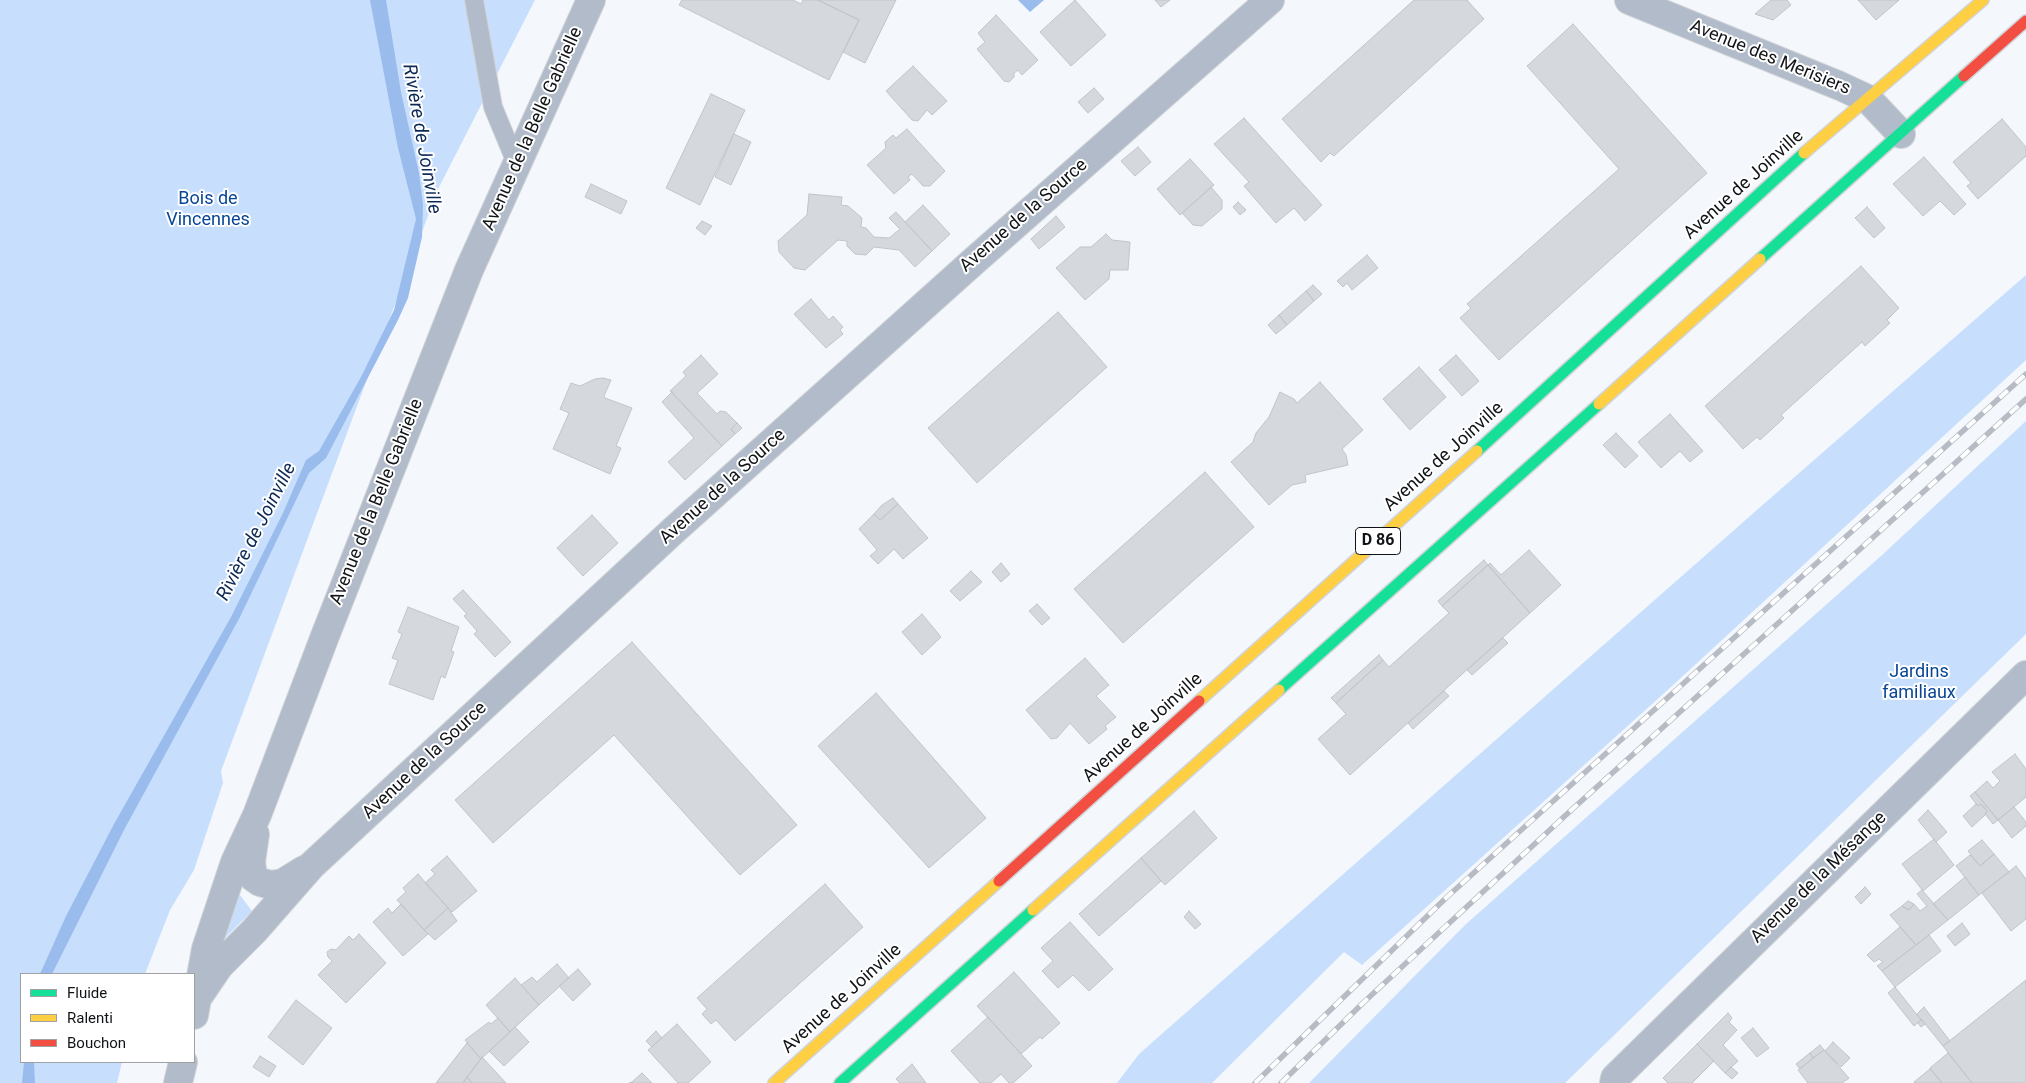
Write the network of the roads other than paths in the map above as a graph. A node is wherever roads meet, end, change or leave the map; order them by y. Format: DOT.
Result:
graph roads {
  1 [pos="474,0"];
  2 [pos="591,0"];
  3 [pos="1270,0"];
  4 [pos="1628,0"];
  5 [pos="1983,0"];
  6 [pos="2026,21"];
  7 [pos="1868,100"];
  8 [pos="1901,134"];
  9 [pos="516,165"];
  10 [pos="2025,679"];
  11 [pos="257,815"];
  12 [pos="311,866"];
  13 [pos="196,1006"];
  14 [pos="183,1063"];
  15 [pos="1614,1080"];
  16 [pos="178,1083"];
  17 [pos="774,1083"];
  18 [pos="840,1083"];
  1 -- 9 [label="lane"];
  2 -- 9 [label="street, Avenue de la Belle Gabrielle"];
  3 -- 12 [label="street, Avenue de la Source"];
  4 -- 7 [label="street, Avenue des Merisiers"];
  5 -- 7 [label="main road, Avenue de Joinville / D 86"];
  6 -- 8 [label="main road, D 86"];
  7 -- 8 [label="street, Avenue des Merisiers"];
  7 -- 17 [label="main road, Avenue de Joinville / D 86"];
  8 -- 18 [label="main road, D 86"];
  9 -- 11 [label="street, Avenue de la Belle Gabrielle"];
  10 -- 15 [label="street, Avenue de la Mésange"];
  11 -- 12 [label="street"];
  11 -- 13 [label="street, Avenue de la Belle Gabrielle"];
  12 -- 13 [label="street, Avenue de la Source"];
  14 -- 16 [label="street"];
}
